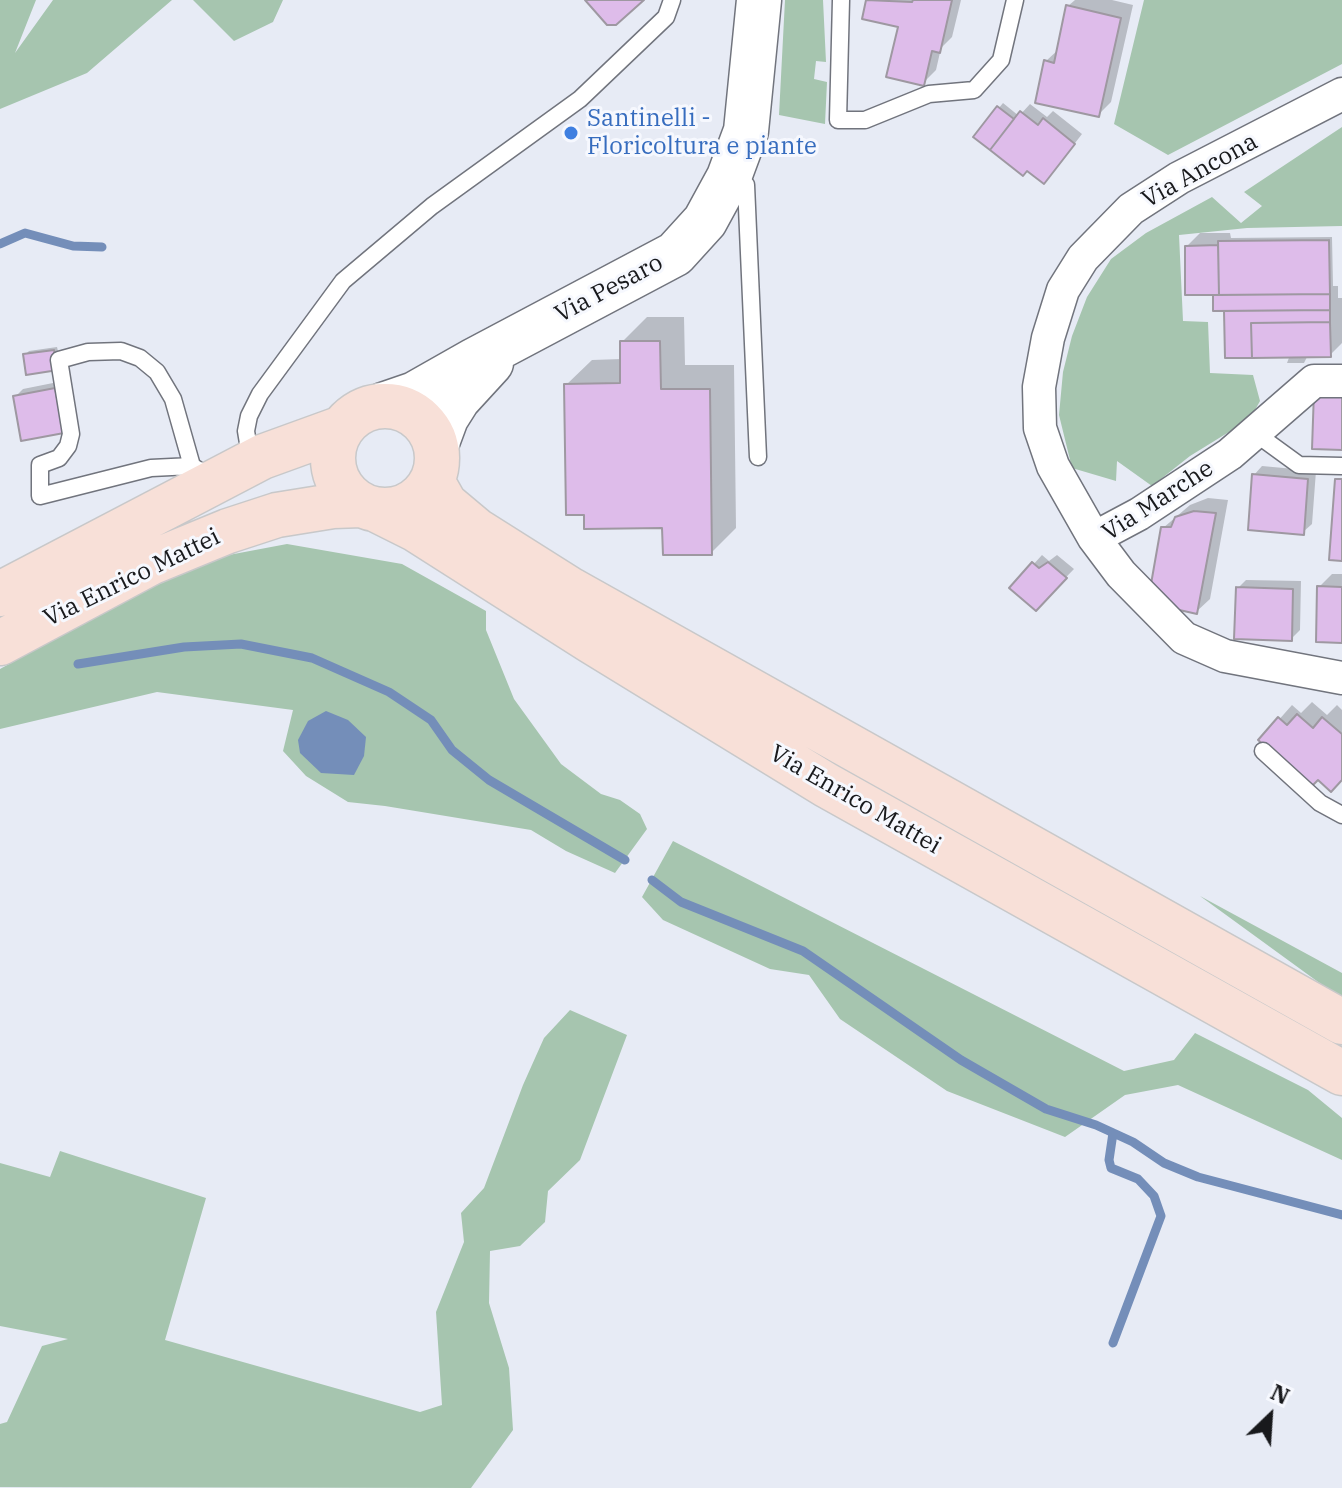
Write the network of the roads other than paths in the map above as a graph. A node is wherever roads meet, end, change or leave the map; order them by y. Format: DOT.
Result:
graph roads {
  1 [pos="672,0"];
  2 [pos="759,0"];
  3 [pos="841,0"];
  4 [pos="1015,0"];
  5 [pos="1342,94"];
  6 [pos="729,177"];
  7 [pos="511,340"];
  8 [pos="1342,381"];
  9 [pos="383,405"];
  10 [pos="342,428"];
  11 [pos="1255,433"];
  12 [pos="758,457"];
  13 [pos="252,463"];
  14 [pos="434,463"];
  15 [pos="1342,466"];
  16 [pos="203,474"];
  17 [pos="369,508"];
  18 [pos="228,531"];
  19 [pos="1094,538"];
  20 [pos="0,594"];
  21 [pos="591,641"];
  22 [pos="0,643"];
  23 [pos="1342,678"];
  24 [pos="1263,751"];
  25 [pos="1342,815"];
  26 [pos="1342,1022"];
  27 [pos="1342,1073"];
  1 -- 13 [label="lane"];
  2 -- 6 [label="street, Via Pesaro"];
  3 -- 4 [label="lane"];
  5 -- 19 [label="street, Via Ancona"];
  6 -- 7 [label="street, Via Pesaro"];
  6 -- 12 [label="lane"];
  7 -- 9 [label="street, Via Pesaro"];
  7 -- 14 [label="street, Via Pesaro"];
  8 -- 11 [label="street, Via Marche"];
  9 -- 10 [label="main road"];
  9 -- 14 [label="main road"];
  10 -- 13 [label="main road, Via Enrico Mattei"];
  10 -- 17 [label="main road"];
  11 -- 15 [label="lane"];
  11 -- 19 [label="street, Via Marche"];
  13 -- 16 [label="main road, Via Enrico Mattei"];
  14 -- 17 [label="main road"];
  14 -- 26 [label="main road, Via Enrico Mattei"];
  16 -- 16 [label="lane"];
  16 -- 20 [label="main road, Via Enrico Mattei"];
  17 -- 18 [label="main road, Via Enrico Mattei"];
  17 -- 21 [label="main road, Via Enrico Mattei"];
  18 -- 21 [label="main road"];
  18 -- 22 [label="main road, Via Enrico Mattei"];
  19 -- 23 [label="street, Via Marche"];
  21 -- 27 [label="main road, Via Enrico Mattei"];
  24 -- 25 [label="lane"];
}
